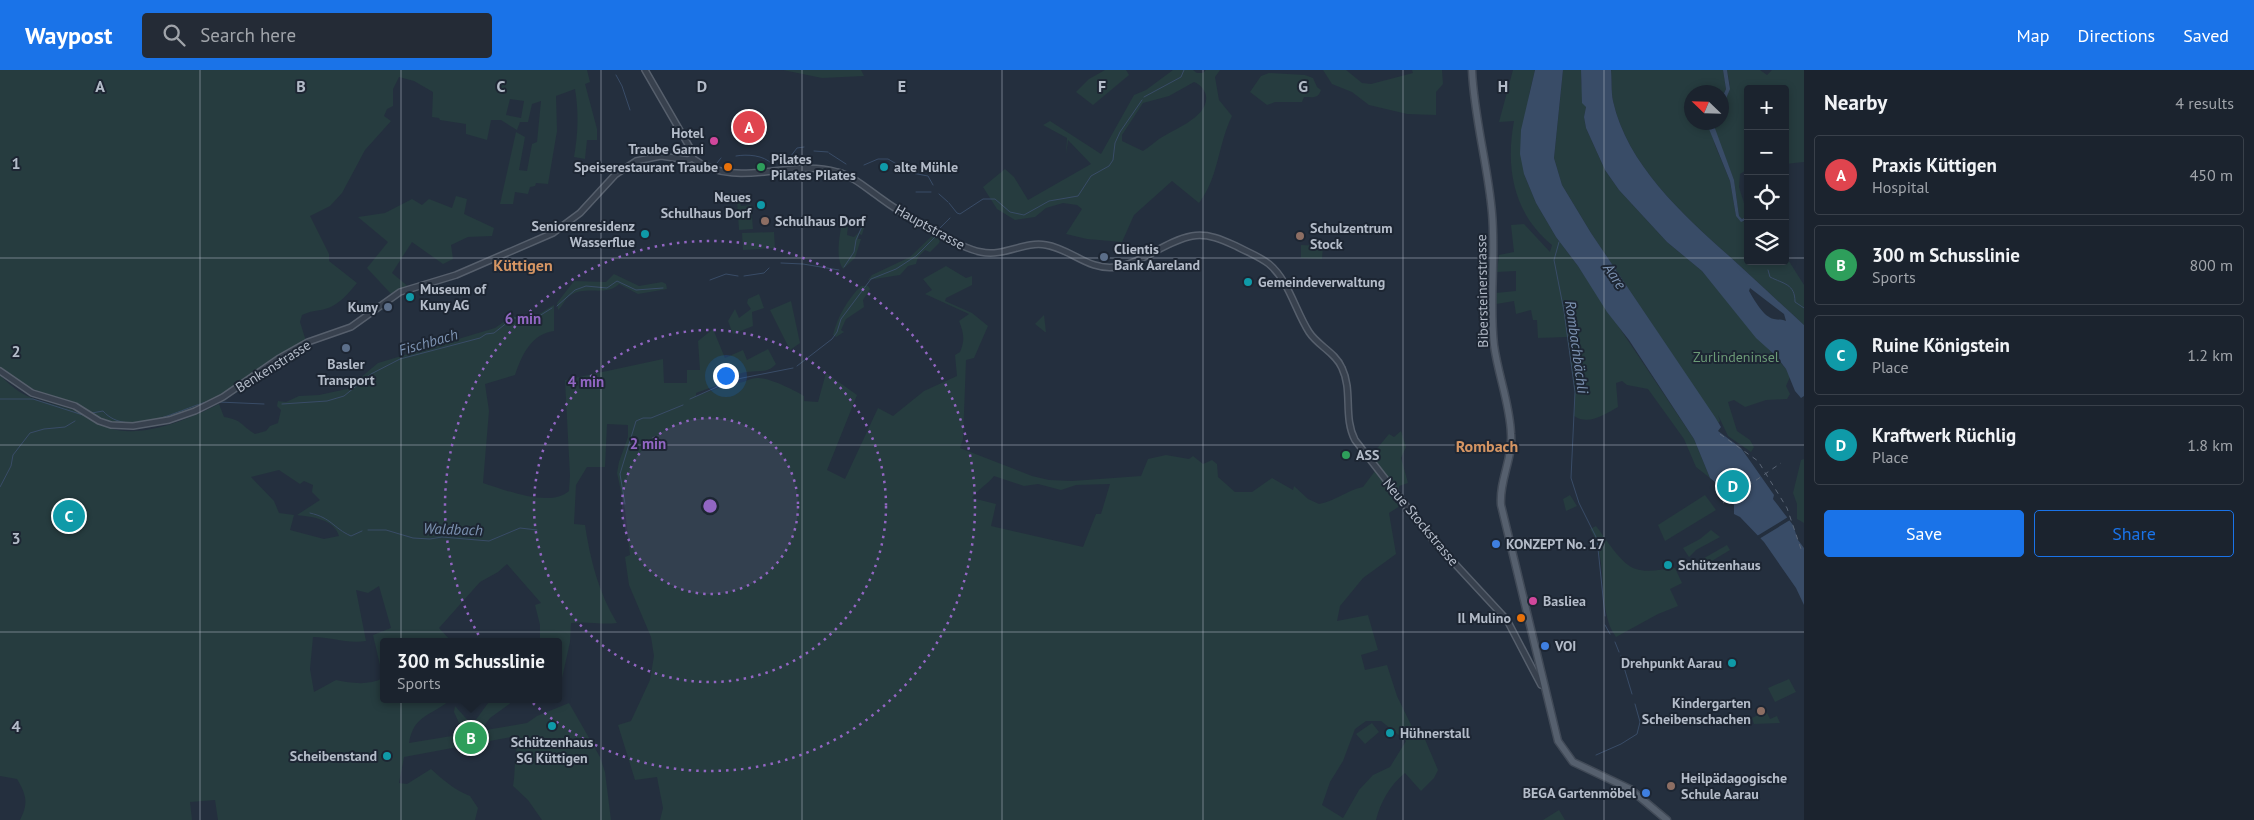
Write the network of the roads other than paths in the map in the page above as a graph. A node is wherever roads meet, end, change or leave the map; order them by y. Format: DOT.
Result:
graph roads {
  1 [pos="644,70"];
  2 [pos="1472,70"];
  3 [pos="692,158"];
  4 [pos="1278,274"];
  5 [pos="0,372"];
  6 [pos="1544,686"];
  7 [pos="1667,820"];
  1 -- 3 [label="street"];
  2 -- 6 [label="main road, Bibersteinerstrasse"];
  3 -- 4 [label="street, Hauptstrasse"];
  3 -- 5 [label="street, Benkenstrasse"];
  4 -- 6 [label="street, Neue Stockstrasse"];
  6 -- 7 [label="main road, Bibersteinerstrasse"];
}
